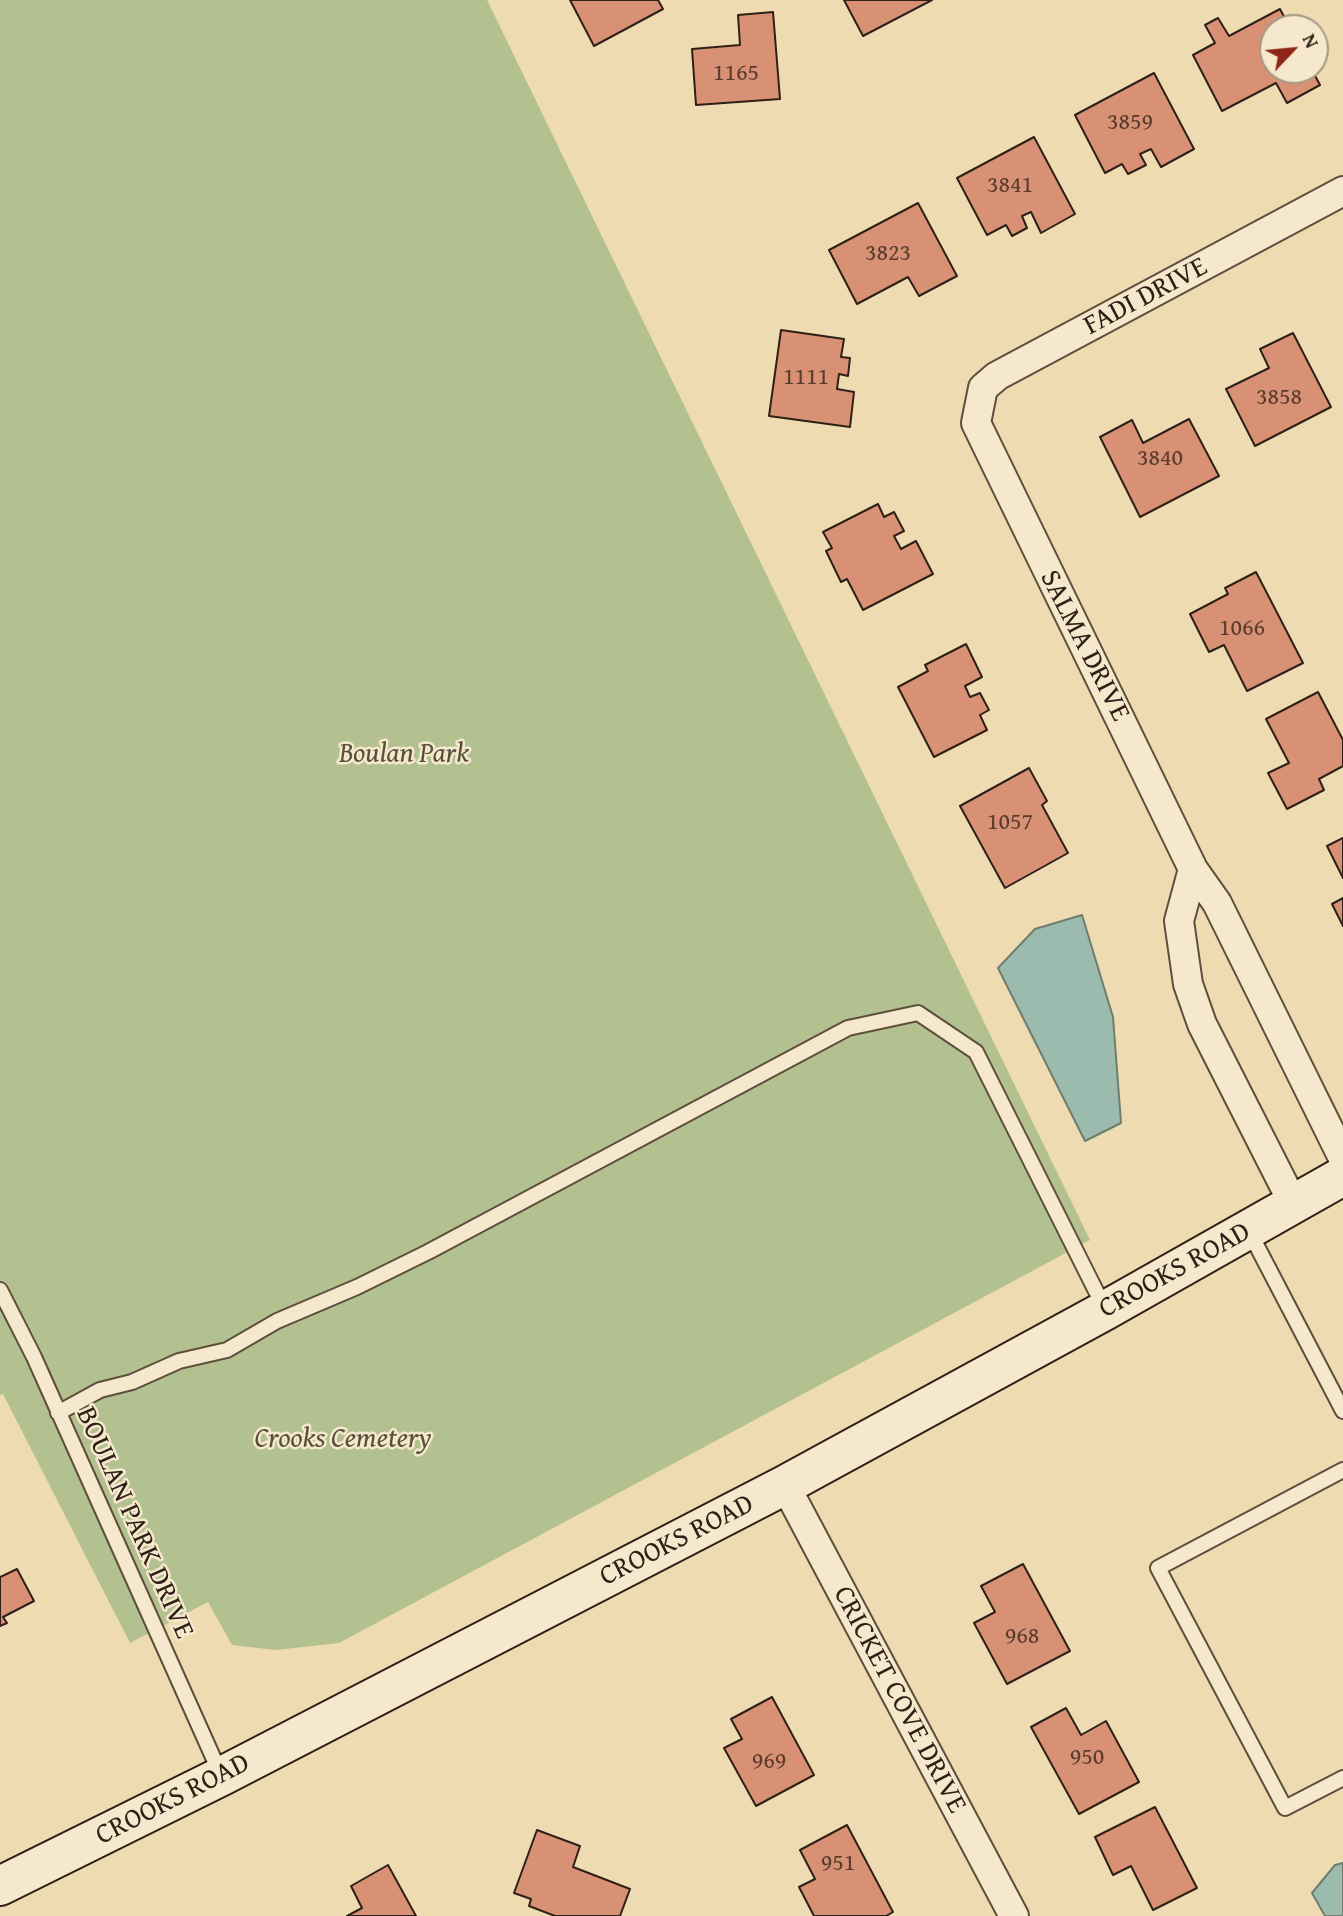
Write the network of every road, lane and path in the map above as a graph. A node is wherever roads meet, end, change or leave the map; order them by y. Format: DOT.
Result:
graph roads {
  1 [pos="1343,191"];
  2 [pos="976,423"];
  3 [pos="1192,869"];
  4 [pos="1343,1158"];
  5 [pos="1343,1176"];
  6 [pos="1293,1203"];
  7 [pos="1248,1230"];
  8 [pos="0,1290"];
  9 [pos="1106,1310"];
  10 [pos="1343,1411"];
  11 [pos="58,1413"];
  12 [pos="1343,1470"];
  13 [pos="785,1485"];
  14 [pos="222,1776"];
  15 [pos="1343,1778"];
  16 [pos="0,1886"];
  17 [pos="1014,1916"];
  1 -- 2 [label="street, FADI DRIVE"];
  2 -- 3 [label="street, SALMA DRIVE"];
  3 -- 4 [label="street, SALMA DRIVE"];
  3 -- 6 [label="street"];
  5 -- 6 [label="main road, CROOKS ROAD"];
  6 -- 7 [label="main road, CROOKS ROAD"];
  7 -- 9 [label="main road, CROOKS ROAD"];
  7 -- 10 [label="lane"];
  8 -- 11 [label="lane, BOULAN PARK DRIVE"];
  9 -- 11 [label="lane"];
  9 -- 13 [label="main road, CROOKS ROAD"];
  11 -- 14 [label="lane, BOULAN PARK DRIVE"];
  12 -- 15 [label="lane"];
  13 -- 14 [label="main road, CROOKS ROAD"];
  13 -- 17 [label="street, CRICKET COVE DRIVE"];
  14 -- 16 [label="main road, CROOKS ROAD"];
}
